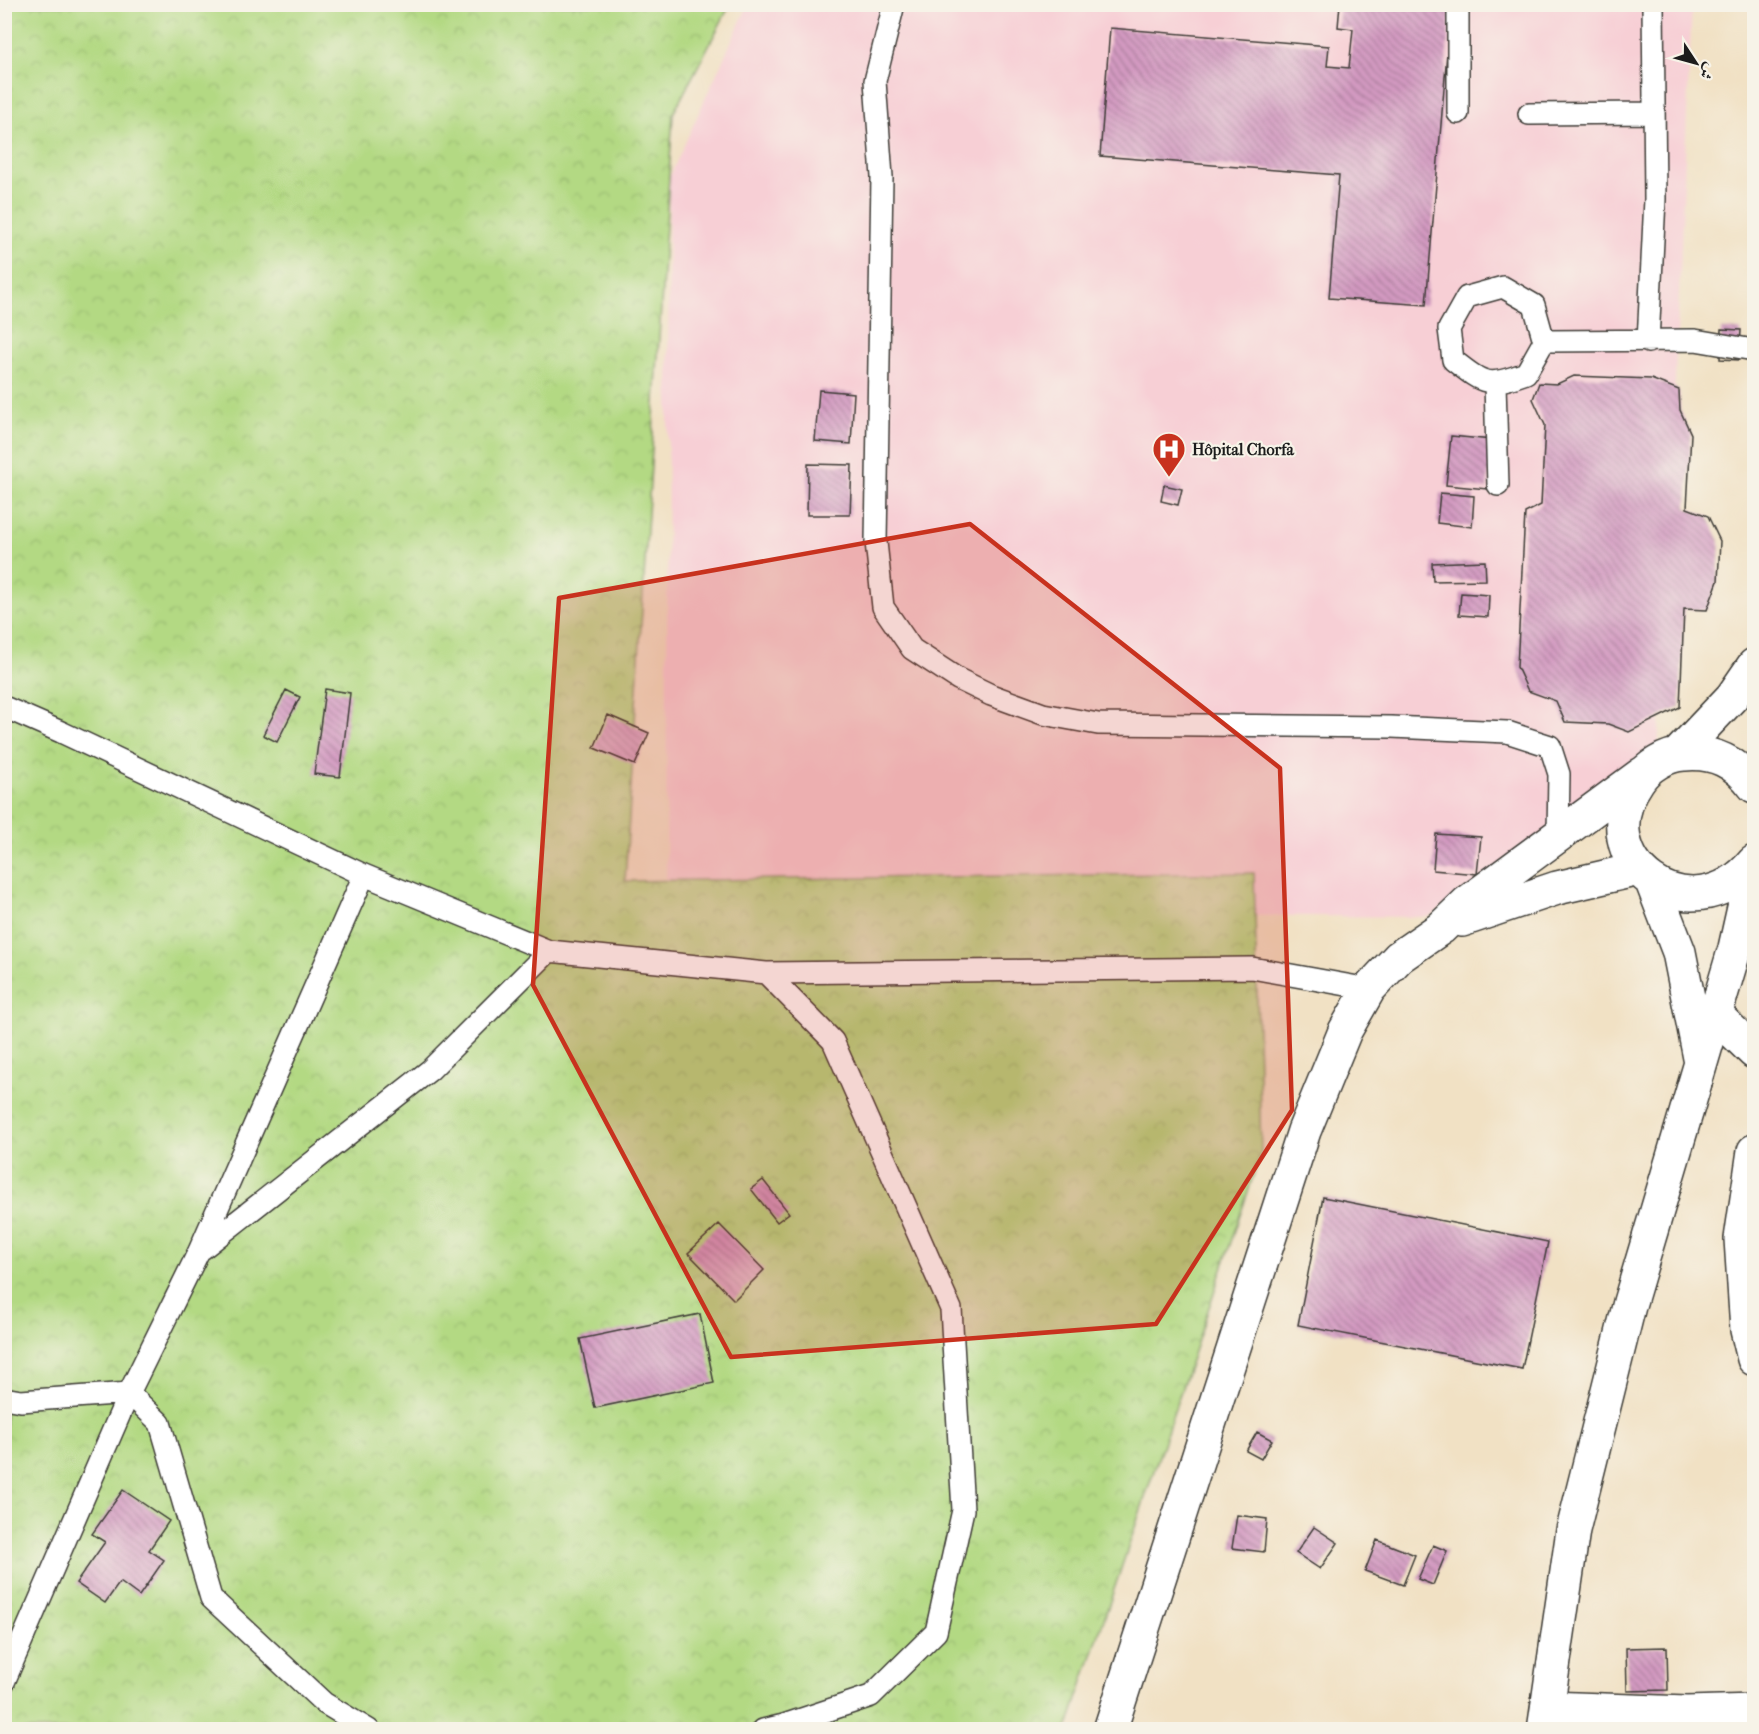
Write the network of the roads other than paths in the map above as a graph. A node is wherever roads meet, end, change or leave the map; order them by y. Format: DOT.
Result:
graph roads {
  1 [pos="894,4"];
  2 [pos="1458,4"];
  3 [pos="1653,4"];
  4 [pos="1458,113"];
  5 [pos="1654,113"];
  6 [pos="1529,114"];
  7 [pos="1544,341"];
  8 [pos="1648,342"];
  9 [pos="1755,350"];
  10 [pos="1496,384"];
  11 [pos="1498,485"];
  12 [pos="1755,665"];
  13 [pos="4,707"];
  14 [pos="1678,754"];
  15 [pos="1642,774"];
  16 [pos="1755,786"];
  17 [pos="1558,834"];
  18 [pos="1754,862"];
  19 [pos="364,875"];
  20 [pos="1646,876"];
  21 [pos="1441,928"];
  22 [pos="1745,950"];
  23 [pos="549,951"];
  24 [pos="766,973"];
  25 [pos="1369,989"];
  26 [pos="1716,1015"];
  27 [pos="1755,1052"];
  28 [pos="1701,1062"];
  29 [pos="1755,1151"];
  30 [pos="1748,1237"];
  31 [pos="199,1251"];
  32 [pos="1755,1359"];
  33 [pos="129,1393"];
  34 [pos="4,1398"];
  35 [pos="4,1682"];
  36 [pos="1755,1711"];
  37 [pos="1546,1718"];
  38 [pos="369,1730"];
  39 [pos="763,1730"];
  40 [pos="1110,1730"];
  1 -- 17 [label="lane"];
  2 -- 4 [label="lane"];
  3 -- 5 [label="lane"];
  5 -- 6 [label="lane"];
  5 -- 8 [label="lane"];
  7 -- 8 [label="lane"];
  7 -- 10 [label="lane"];
  7 -- 10 [label="lane"];
  8 -- 9 [label="lane"];
  10 -- 11 [label="lane"];
  12 -- 14 [label="main road"];
  13 -- 19 [label="lane"];
  14 -- 15 [label="main road"];
  14 -- 16 [label="main road"];
  15 -- 17 [label="main road"];
  15 -- 20 [label="main road"];
  17 -- 21 [label="main road"];
  18 -- 20 [label="main road"];
  18 -- 22 [label="main road"];
  19 -- 23 [label="lane"];
  19 -- 31 [label="lane"];
  20 -- 21 [label="main road"];
  20 -- 28 [label="main road"];
  21 -- 25 [label="main road"];
  22 -- 26 [label="main road"];
  23 -- 24 [label="lane"];
  23 -- 31 [label="lane"];
  24 -- 25 [label="lane"];
  24 -- 39 [label="lane"];
  25 -- 40 [label="main road"];
  26 -- 27 [label="main road"];
  26 -- 28 [label="main road"];
  28 -- 37 [label="main road"];
  29 -- 30 [label="main road"];
  30 -- 32 [label="main road"];
  31 -- 33 [label="lane"];
  33 -- 34 [label="lane"];
  33 -- 35 [label="lane"];
  33 -- 38 [label="lane"];
  36 -- 37 [label="main road"];
}
